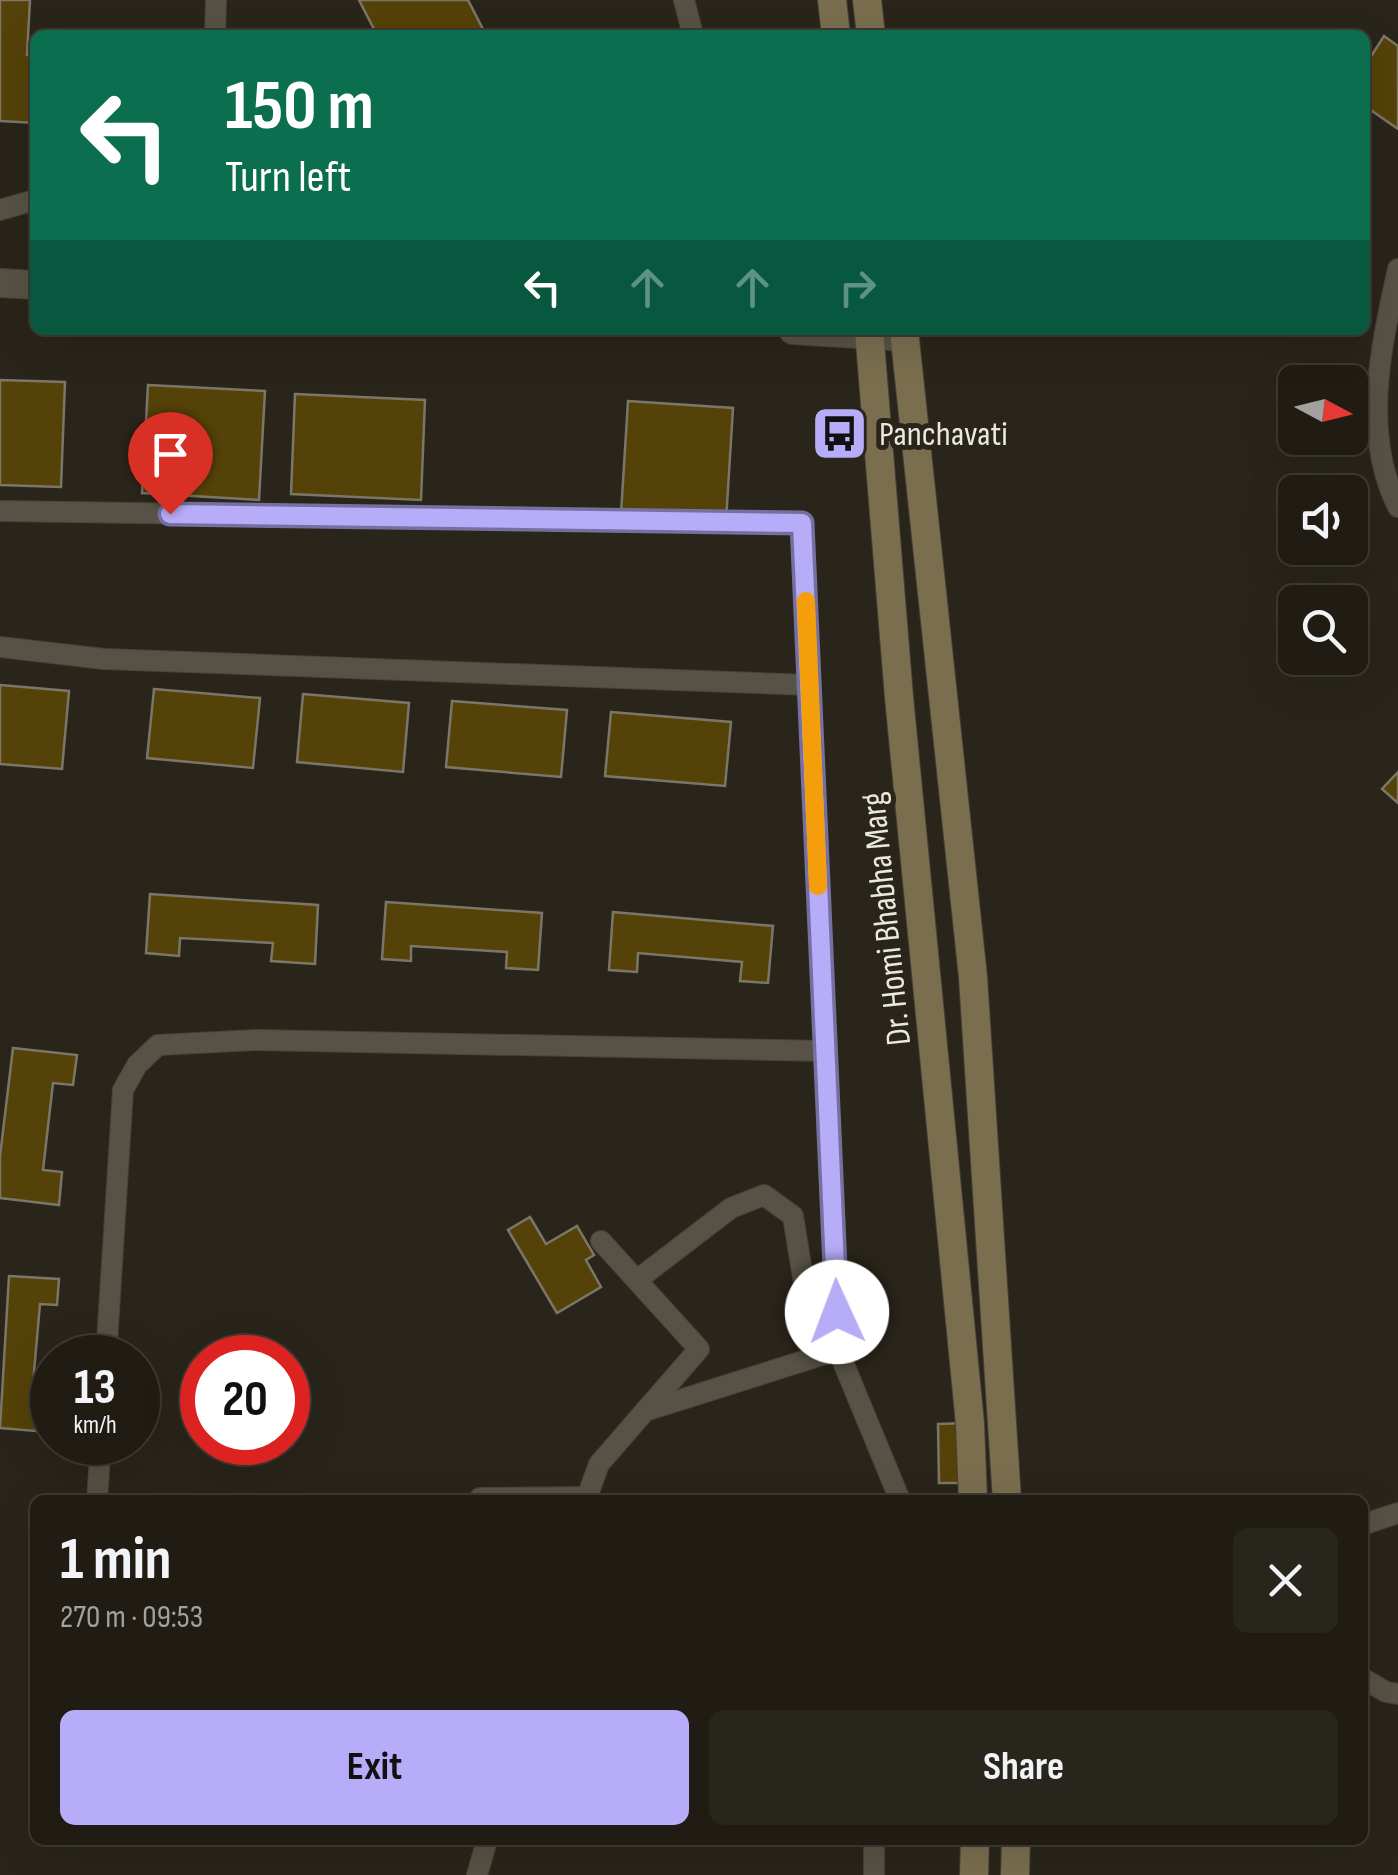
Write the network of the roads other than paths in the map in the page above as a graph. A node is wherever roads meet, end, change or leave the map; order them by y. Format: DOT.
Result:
graph roads {
  1 [pos="216,0"];
  2 [pos="684,0"];
  3 [pos="832,0"];
  4 [pos="867,0"];
  5 [pos="215,30"];
  6 [pos="692,30"];
  7 [pos="835,30"];
  8 [pos="870,30"];
  9 [pos="30,201"];
  10 [pos="0,210"];
  11 [pos="1398,268"];
  12 [pos="0,283"];
  13 [pos="30,285"];
  14 [pos="1395,295"];
  15 [pos="869,335"];
  16 [pos="905,335"];
  17 [pos="1398,507"];
  18 [pos="0,511"];
  19 [pos="0,647"];
  20 [pos="810,685"];
  21 [pos="826,1052"];
  22 [pos="601,1241"];
  23 [pos="637,1280"];
  24 [pos="811,1326"];
  25 [pos="108,1335"];
  26 [pos="838,1350"];
  27 [pos="643,1412"];
  28 [pos="99,1465"];
  29 [pos="97,1495"];
  30 [pos="588,1495"];
  31 [pos="898,1495"];
  32 [pos="972,1495"];
  33 [pos="1007,1495"];
  34 [pos="1398,1513"];
  35 [pos="1368,1523"];
  36 [pos="1368,1682"];
  37 [pos="1398,1694"];
  38 [pos="486,1845"];
  39 [pos="874,1845"];
  40 [pos="975,1845"];
  41 [pos="1016,1845"];
  42 [pos="477,1875"];
  43 [pos="874,1875"];
  44 [pos="974,1875"];
  45 [pos="1014,1875"];
  1 -- 5 [label="lane"];
  2 -- 6 [label="lane"];
  3 -- 7 [label="main road"];
  4 -- 8 [label="main road"];
  9 -- 10 [label="lane"];
  11 -- 14 [label="lane"];
  12 -- 13 [label="street"];
  14 -- 17 [label="lane"];
  15 -- 32 [label="main road, Dr. Homi Bhabha Marg"];
  16 -- 33 [label="main road"];
  18 -- 20 [label="lane"];
  19 -- 20 [label="lane"];
  20 -- 21 [label="lane"];
  21 -- 25 [label="lane"];
  21 -- 26 [label="lane"];
  22 -- 23 [label="lane"];
  23 -- 24 [label="lane"];
  23 -- 27 [label="lane"];
  26 -- 27 [label="lane"];
  26 -- 31 [label="lane"];
  27 -- 30 [label="lane"];
  28 -- 29 [label="lane"];
  34 -- 35 [label="lane"];
  36 -- 37 [label="lane"];
  38 -- 42 [label="lane"];
  39 -- 43 [label="lane"];
  40 -- 44 [label="main road"];
  41 -- 45 [label="main road"];
}
